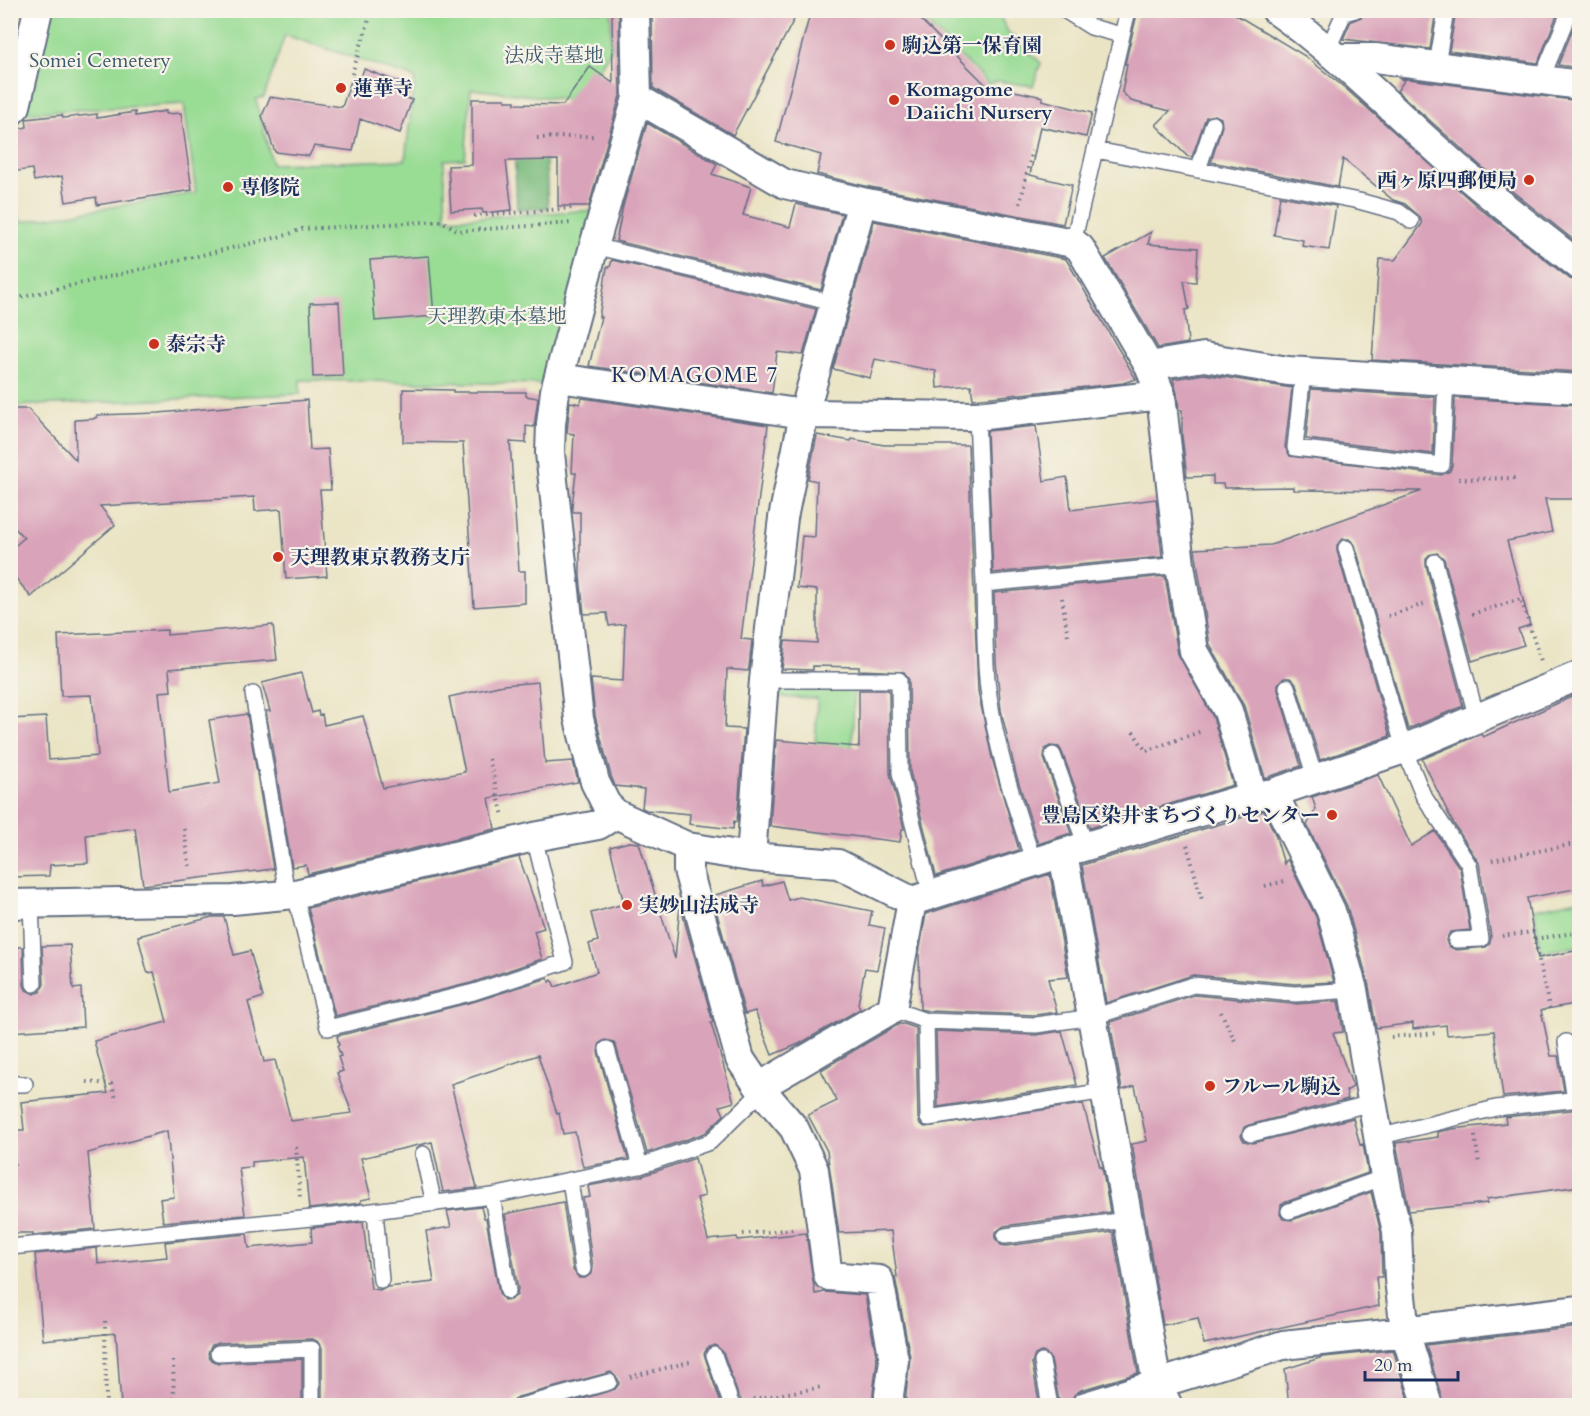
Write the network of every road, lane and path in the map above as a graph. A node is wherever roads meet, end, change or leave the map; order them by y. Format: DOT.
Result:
graph roads {
  1 [pos="38,10"];
  2 [pos="372,10"];
  3 [pos="635,10"];
  4 [pos="1064,10"];
  5 [pos="1128,10"];
  6 [pos="1276,10"];
  7 [pos="1355,10"];
  8 [pos="1446,10"];
  9 [pos="1570,10"];
  10 [pos="1121,35"];
  11 [pos="1332,54"];
  12 [pos="1437,65"];
  13 [pos="351,74"];
  14 [pos="1541,80"];
  15 [pos="1580,85"];
  16 [pos="637,98"];
  17 [pos="10,112"];
  18 [pos="1213,124"];
  19 [pos="626,135"];
  20 [pos="537,138"];
  21 [pos="1096,150"];
  22 [pos="1032,151"];
  23 [pos="1198,170"];
  24 [pos="862,202"];
  25 [pos="605,206"];
  26 [pos="474,216"];
  27 [pos="1411,221"];
  28 [pos="576,222"];
  29 [pos="1014,231"];
  30 [pos="1073,243"];
  31 [pos="594,246"];
  32 [pos="1580,266"];
  33 [pos="10,300"];
  34 [pos="834,303"];
  35 [pos="1149,366"];
  36 [pos="1303,372"];
  37 [pos="559,378"];
  38 [pos="1446,380"];
  39 [pos="1580,389"];
  40 [pos="1161,395"];
  41 [pos="804,414"];
  42 [pos="977,416"];
  43 [pos="1443,465"];
  44 [pos="1518,478"];
  45 [pos="1346,548"];
  46 [pos="1435,562"];
  47 [pos="1180,565"];
  48 [pos="1058,576"];
  49 [pos="984,584"];
  50 [pos="1444,598"];
  51 [pos="1450,620"];
  52 [pos="1367,622"];
  53 [pos="1068,636"];
  54 [pos="1580,675"];
  55 [pos="764,680"];
  56 [pos="1287,687"];
  57 [pos="1550,687"];
  58 [pos="252,694"];
  59 [pos="1477,719"];
  60 [pos="1231,721"];
  61 [pos="1133,732"];
  62 [pos="1404,749"];
  63 [pos="1053,756"];
  64 [pos="489,759"];
  65 [pos="1315,778"];
  66 [pos="1263,795"];
  67 [pos="616,814"];
  68 [pos="1180,818"];
  69 [pos="184,829"];
  70 [pos="522,840"];
  71 [pos="1580,843"];
  72 [pos="688,847"];
  73 [pos="1074,850"];
  74 [pos="751,857"];
  75 [pos="1034,863"];
  76 [pos="1469,865"];
  77 [pos="291,894"];
  78 [pos="921,898"];
  79 [pos="1202,900"];
  80 [pos="194,901"];
  81 [pos="21,904"];
  82 [pos="1580,932"];
  83 [pos="1481,939"];
  84 [pos="1535,939"];
  85 [pos="1456,940"];
  86 [pos="34,984"];
  87 [pos="1353,990"];
  88 [pos="892,1009"];
  89 [pos="1550,1011"];
  90 [pos="1094,1017"];
  91 [pos="926,1021"];
  92 [pos="1438,1032"];
  93 [pos="1361,1041"];
  94 [pos="1566,1042"];
  95 [pos="607,1049"];
  96 [pos="87,1082"];
  97 [pos="760,1089"];
  98 [pos="1106,1091"];
  99 [pos="1577,1100"];
  100 [pos="117,1101"];
  101 [pos="1372,1102"];
  102 [pos="1251,1134"];
  103 [pos="1378,1137"];
  104 [pos="296,1147"];
  105 [pos="423,1154"];
  106 [pos="640,1166"];
  107 [pos="1385,1177"];
  108 [pos="570,1180"];
  109 [pos="492,1196"];
  110 [pos="434,1204"];
  111 [pos="1289,1210"];
  112 [pos="375,1211"];
  113 [pos="302,1219"];
  114 [pos="1126,1220"];
  115 [pos="821,1226"];
  116 [pos="743,1234"];
  117 [pos="1005,1236"];
  118 [pos="10,1247"];
  119 [pos="584,1269"];
  120 [pos="381,1280"];
  121 [pos="508,1291"];
  122 [pos="1580,1310"];
  123 [pos="105,1321"];
  124 [pos="1405,1332"];
  125 [pos="218,1353"];
  126 [pos="714,1355"];
  127 [pos="173,1361"];
  128 [pos="1042,1362"];
  129 [pos="609,1382"];
  130 [pos="823,1387"];
  131 [pos="1162,1395"];
  132 [pos="732,1404"];
  133 [pos="106,1406"];
  134 [pos="174,1406"];
  135 [pos="312,1406"];
  136 [pos="521,1406"];
  137 [pos="890,1406"];
  138 [pos="1050,1406"];
  139 [pos="1086,1406"];
  140 [pos="1428,1406"];
  1 -- 17 [label="street"];
  2 -- 13 [label="path"];
  3 -- 16 [label="street"];
  4 -- 10 [label="lane"];
  5 -- 10 [label="lane"];
  6 -- 11 [label="street"];
  7 -- 11 [label="lane"];
  8 -- 12 [label="lane"];
  9 -- 14 [label="lane"];
  10 -- 21 [label="lane"];
  11 -- 12 [label="street"];
  11 -- 32 [label="street"];
  12 -- 14 [label="street"];
  14 -- 15 [label="street"];
  16 -- 19 [label="street"];
  16 -- 24 [label="street"];
  18 -- 23 [label="lane"];
  19 -- 20 [label="path"];
  19 -- 25 [label="street"];
  21 -- 23 [label="lane"];
  21 -- 30 [label="lane"];
  22 -- 29 [label="path"];
  23 -- 27 [label="lane"];
  24 -- 29 [label="street"];
  24 -- 34 [label="street"];
  25 -- 26 [label="path"];
  25 -- 31 [label="street"];
  28 -- 33 [label="path"];
  29 -- 30 [label="street"];
  30 -- 35 [label="street"];
  31 -- 34 [label="lane"];
  31 -- 37 [label="street"];
  34 -- 41 [label="street"];
  35 -- 36 [label="street"];
  35 -- 40 [label="street"];
  36 -- 38 [label="street"];
  36 -- 43 [label="lane"];
  37 -- 41 [label="street"];
  37 -- 67 [label="street"];
  38 -- 39 [label="street"];
  38 -- 43 [label="lane"];
  40 -- 42 [label="street"];
  40 -- 47 [label="street"];
  41 -- 42 [label="street"];
  41 -- 55 [label="street"];
  42 -- 49 [label="lane"];
  43 -- 44 [label="path"];
  45 -- 52 [label="lane"];
  46 -- 50 [label="lane"];
  47 -- 48 [label="lane"];
  47 -- 60 [label="street"];
  48 -- 49 [label="lane"];
  48 -- 53 [label="path"];
  49 -- 75 [label="lane"];
  50 -- 51 [label="lane"];
  50 -- 52 [label="path"];
  51 -- 57 [label="path"];
  51 -- 59 [label="lane"];
  52 -- 62 [label="lane"];
  54 -- 57 [label="street"];
  55 -- 74 [label="street"];
  55 -- 78 [label="lane"];
  56 -- 65 [label="lane"];
  57 -- 59 [label="street"];
  58 -- 77 [label="lane"];
  59 -- 62 [label="street"];
  60 -- 61 [label="path"];
  60 -- 66 [label="street"];
  62 -- 65 [label="street"];
  62 -- 76 [label="lane"];
  63 -- 73 [label="lane"];
  64 -- 70 [label="path"];
  65 -- 66 [label="street"];
  66 -- 68 [label="street"];
  66 -- 87 [label="street"];
  67 -- 70 [label="street"];
  67 -- 72 [label="street"];
  68 -- 73 [label="street"];
  68 -- 79 [label="path"];
  69 -- 80 [label="path"];
  70 -- 77 [label="street"];
  70 -- 77 [label="lane"];
  71 -- 76 [label="path"];
  72 -- 74 [label="street"];
  72 -- 97 [label="street"];
  73 -- 75 [label="street"];
  73 -- 90 [label="street"];
  74 -- 78 [label="street"];
  75 -- 78 [label="street"];
  76 -- 83 [label="lane"];
  77 -- 80 [label="street"];
  78 -- 88 [label="street"];
  80 -- 81 [label="street"];
  81 -- 86 [label="lane"];
  82 -- 84 [label="path"];
  83 -- 84 [label="path"];
  83 -- 85 [label="lane"];
  84 -- 89 [label="path"];
  87 -- 90 [label="lane"];
  87 -- 93 [label="street"];
  88 -- 91 [label="lane"];
  88 -- 97 [label="street"];
  90 -- 91 [label="lane"];
  90 -- 98 [label="street"];
  91 -- 98 [label="lane"];
  92 -- 93 [label="path"];
  93 -- 101 [label="street"];
  94 -- 99 [label="lane"];
  95 -- 106 [label="lane"];
  96 -- 100 [label="path"];
  97 -- 106 [label="lane"];
  97 -- 115 [label="street"];
  98 -- 114 [label="street"];
  99 -- 103 [label="lane"];
  101 -- 102 [label="lane"];
  101 -- 103 [label="street"];
  103 -- 107 [label="street"];
  104 -- 113 [label="path"];
  105 -- 110 [label="lane"];
  106 -- 108 [label="lane"];
  107 -- 111 [label="lane"];
  107 -- 124 [label="street"];
  108 -- 109 [label="lane"];
  108 -- 119 [label="lane"];
  109 -- 110 [label="lane"];
  109 -- 121 [label="lane"];
  110 -- 112 [label="lane"];
  112 -- 113 [label="lane"];
  112 -- 120 [label="lane"];
  113 -- 118 [label="lane"];
  114 -- 117 [label="lane"];
  114 -- 131 [label="street"];
  115 -- 116 [label="path"];
  115 -- 137 [label="street"];
  122 -- 124 [label="street"];
  123 -- 133 [label="path"];
  124 -- 131 [label="street"];
  124 -- 140 [label="street"];
  125 -- 135 [label="lane"];
  126 -- 129 [label="path"];
  126 -- 132 [label="lane"];
  127 -- 134 [label="path"];
  128 -- 138 [label="lane"];
  129 -- 136 [label="lane"];
  130 -- 132 [label="path"];
  131 -- 139 [label="street"];
}
